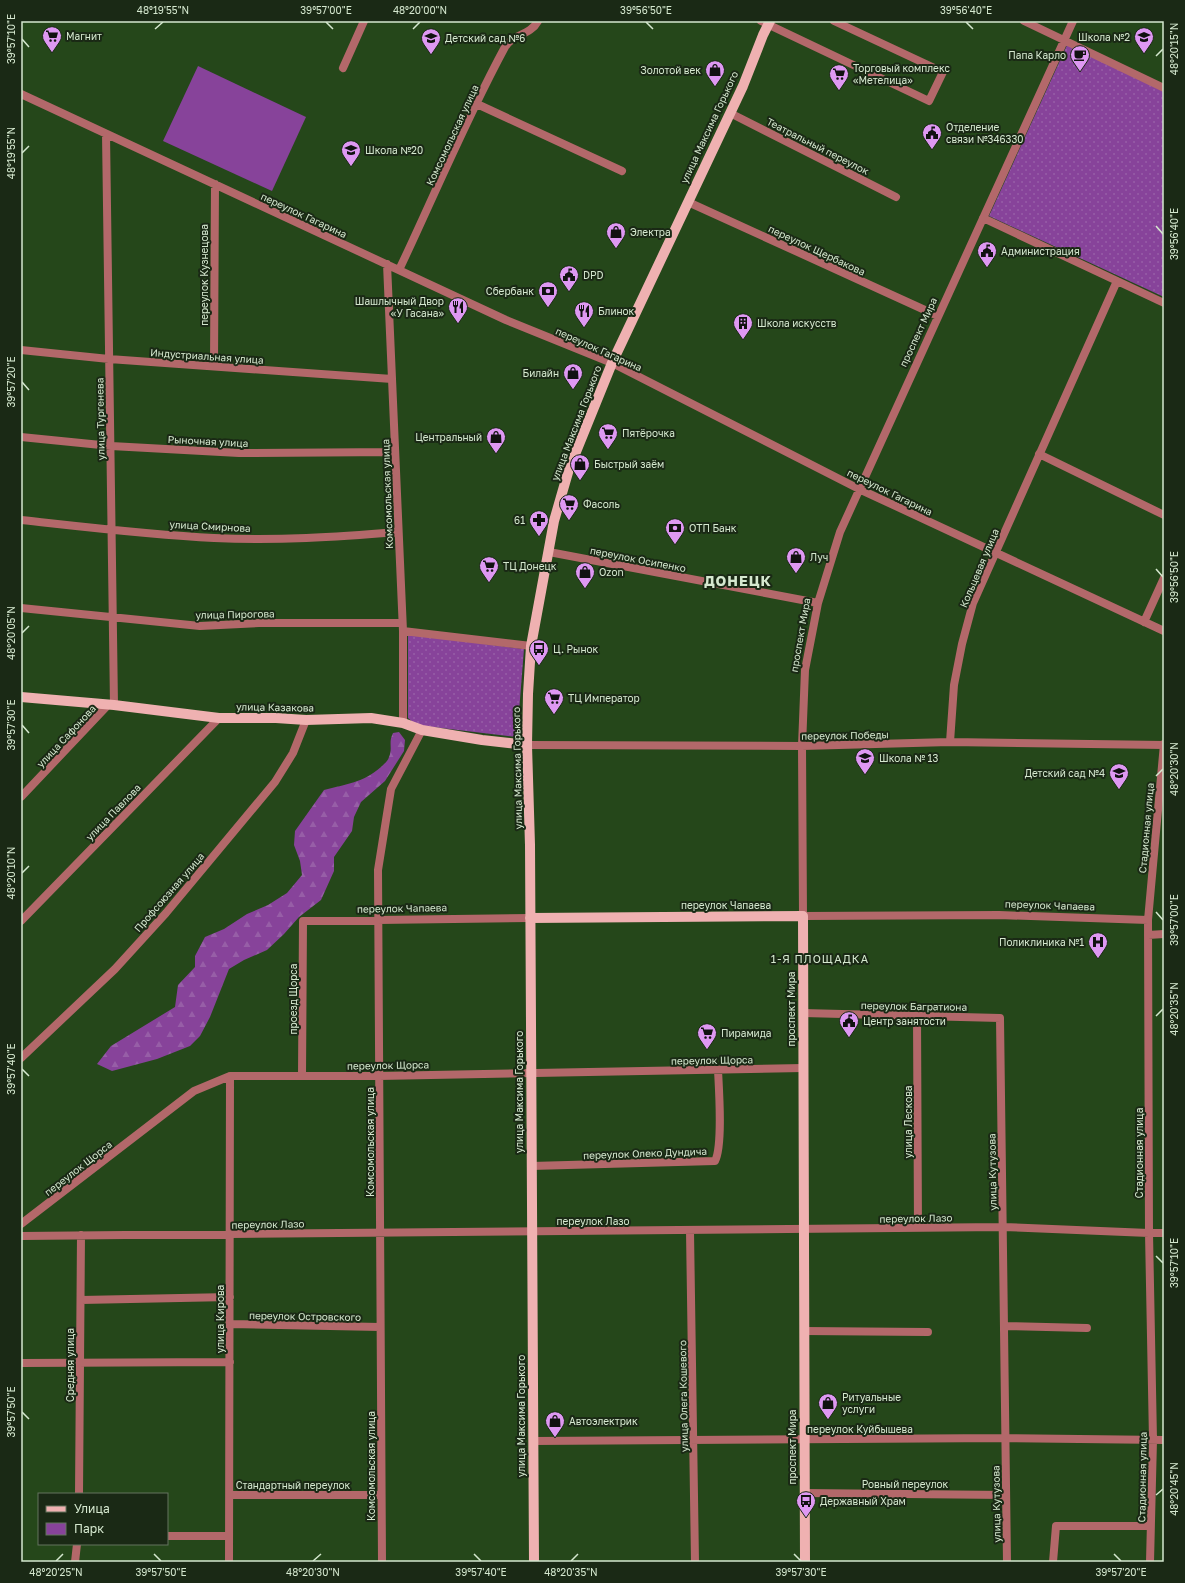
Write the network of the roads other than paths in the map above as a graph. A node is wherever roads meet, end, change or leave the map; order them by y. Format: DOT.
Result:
graph roads {
  1 [pos="364,21"];
  2 [pos="538,21"];
  3 [pos="834,21"];
  4 [pos="1024,21"];
  5 [pos="1073,21"];
  6 [pos="766,22"];
  7 [pos="1064,40"];
  8 [pos="343,68"];
  9 [pos="1164,88"];
  10 [pos="21,94"];
  11 [pos="477,104"];
  12 [pos="730,113"];
  13 [pos="106,134"];
  14 [pos="622,171"];
  15 [pos="215,184"];
  16 [pos="896,197"];
  17 [pos="688,202"];
  18 [pos="983,218"];
  19 [pos="387,264"];
  20 [pos="399,270"];
  21 [pos="1117,281"];
  22 [pos="1164,304"];
  23 [pos="938,316"];
  24 [pos="21,350"];
  25 [pos="109,359"];
  26 [pos="612,363"];
  27 [pos="214,366"];
  28 [pos="392,378"];
  29 [pos="21,437"];
  30 [pos="110,446"];
  31 [pos="395,452"];
  32 [pos="1040,454"];
  33 [pos="859,489"];
  34 [pos="1164,516"];
  35 [pos="21,520"];
  36 [pos="112,530"];
  37 [pos="398,532"];
  38 [pos="549,552"];
  39 [pos="995,553"];
  40 [pos="1164,578"];
  41 [pos="818,603"];
  42 [pos="21,608"];
  43 [pos="113,617"];
  44 [pos="1144,622"];
  45 [pos="402,627"];
  46 [pos="1164,631"];
  47 [pos="531,646"];
  48 [pos="21,697"];
  49 [pos="111,705"];
  50 [pos="219,718"];
  51 [pos="306,720"];
  52 [pos="403,723"];
  53 [pos="422,730"];
  54 [pos="950,742"];
  55 [pos="527,745"];
  56 [pos="1164,745"];
  57 [pos="802,746"];
  58 [pos="21,797"];
  59 [pos="803,916"];
  60 [pos="530,918"];
  61 [pos="1148,920"];
  62 [pos="21,921"];
  63 [pos="303,921"];
  64 [pos="378,921"];
  65 [pos="1164,934"];
  66 [pos="1148,935"];
  67 [pos="803,1013"];
  68 [pos="917,1016"];
  69 [pos="1000,1018"];
  70 [pos="21,1058"];
  71 [pos="803,1068"];
  72 [pos="718,1070"];
  73 [pos="530,1073"];
  74 [pos="230,1076"];
  75 [pos="302,1076"];
  76 [pos="379,1076"];
  77 [pos="531,1166"];
  78 [pos="21,1224"];
  79 [pos="1003,1227"];
  80 [pos="918,1228"];
  81 [pos="804,1229"];
  82 [pos="532,1231"];
  83 [pos="690,1231"];
  84 [pos="1164,1232"];
  85 [pos="380,1233"];
  86 [pos="1149,1233"];
  87 [pos="230,1234"];
  88 [pos="21,1236"];
  89 [pos="81,1236"];
  90 [pos="230,1297"];
  91 [pos="81,1300"];
  92 [pos="230,1324"];
  93 [pos="1004,1326"];
  94 [pos="380,1327"];
  95 [pos="1087,1328"];
  96 [pos="804,1332"];
  97 [pos="928,1332"];
  98 [pos="230,1362"];
  99 [pos="21,1363"];
  100 [pos="80,1363"];
  101 [pos="1005,1438"];
  102 [pos="804,1439"];
  103 [pos="694,1440"];
  104 [pos="1153,1440"];
  105 [pos="1164,1440"];
  106 [pos="533,1441"];
  107 [pos="79,1493"];
  108 [pos="804,1493"];
  109 [pos="1006,1494"];
  110 [pos="230,1495"];
  111 [pos="381,1495"];
  112 [pos="1150,1526"];
  113 [pos="168,1536"];
  114 [pos="230,1536"];
  115 [pos="77,1545"];
  116 [pos="75,1562"];
  117 [pos="230,1562"];
  118 [pos="382,1562"];
  119 [pos="534,1562"];
  120 [pos="695,1562"];
  121 [pos="804,1562"];
  122 [pos="1007,1562"];
  123 [pos="1053,1562"];
  124 [pos="1150,1562"];
  1 -- 8 [label="street"];
  2 -- 11 [label="street, Комсомольская улица"];
  3 -- 6 [label="street"];
  4 -- 7 [label="street"];
  5 -- 7 [label="street, проспект Мира"];
  6 -- 12 [label="main road, улица Максима Горького"];
  7 -- 9 [label="street"];
  7 -- 18 [label="street, проспект Мира"];
  10 -- 13 [label="street, переулок Гагарина"];
  11 -- 14 [label="street"];
  11 -- 20 [label="street, Комсомольская улица"];
  12 -- 16 [label="street, Театральный переулок"];
  12 -- 17 [label="main road, улица Максима Горького"];
  13 -- 15 [label="street, переулок Гагарина"];
  13 -- 25 [label="street, улица Тургенева"];
  15 -- 19 [label="street, переулок Гагарина"];
  15 -- 27 [label="street, переулок Кузнецова"];
  17 -- 23 [label="street, переулок Щербакова"];
  17 -- 26 [label="main road, улица Максима Горького"];
  18 -- 21 [label="street"];
  18 -- 23 [label="street, проспект Мира"];
  19 -- 20 [label="street, переулок Гагарина"];
  19 -- 28 [label="street, Комсомольская улица"];
  20 -- 26 [label="street, переулок Гагарина"];
  21 -- 22 [label="street"];
  21 -- 32 [label="street, Кольцевая улица"];
  23 -- 33 [label="street, проспект Мира"];
  24 -- 25 [label="street, Индустриальная улица"];
  25 -- 27 [label="street, Индустриальная улица"];
  25 -- 30 [label="street, улица Тургенева"];
  26 -- 33 [label="street, переулок Гагарина"];
  26 -- 38 [label="main road, улица Максима Горького"];
  27 -- 28 [label="street, Индустриальная улица"];
  28 -- 31 [label="street, Комсомольская улица"];
  29 -- 30 [label="street, Рыночная улица"];
  30 -- 31 [label="street, Рыночная улица"];
  30 -- 36 [label="street, улица Тургенева"];
  31 -- 37 [label="street, Комсомольская улица"];
  32 -- 34 [label="street"];
  32 -- 39 [label="street, Кольцевая улица"];
  33 -- 39 [label="street, переулок Гагарина"];
  33 -- 41 [label="street, проспект Мира"];
  35 -- 36 [label="street, улица Смирнова"];
  36 -- 37 [label="street, улица Смирнова"];
  36 -- 43 [label="street, улица Тургенева"];
  37 -- 45 [label="street, Комсомольская улица"];
  38 -- 41 [label="street, переулок Осипенко"];
  38 -- 47 [label="main road, улица Максима Горького"];
  39 -- 44 [label="street, переулок Гагарина"];
  39 -- 54 [label="street, Кольцевая улица"];
  40 -- 44 [label="street"];
  41 -- 57 [label="street, проспект Мира"];
  42 -- 43 [label="street, улица Пирогова"];
  43 -- 45 [label="street, улица Пирогова"];
  43 -- 49 [label="street, улица Тургенева"];
  44 -- 46 [label="street, переулок Гагарина"];
  45 -- 47 [label="street, улица Пирогова"];
  45 -- 52 [label="street, Комсомольская улица"];
  47 -- 55 [label="main road, улица Максима Горького"];
  48 -- 49 [label="main road, улица Казакова"];
  49 -- 50 [label="main road, улица Казакова"];
  49 -- 58 [label="street, улица Сафонова"];
  50 -- 51 [label="main road, улица Казакова"];
  50 -- 62 [label="street, улица Павлова"];
  51 -- 52 [label="main road, улица Казакова"];
  51 -- 70 [label="street, Профсоюзная улица"];
  52 -- 53 [label="main road, улица Казакова"];
  53 -- 55 [label="main road, улица Казакова"];
  53 -- 64 [label="street, Комсомольская улица"];
  54 -- 56 [label="street, переулок Победы"];
  54 -- 57 [label="street, переулок Победы"];
  55 -- 57 [label="street, переулок Победы"];
  55 -- 60 [label="main road, улица Максима Горького"];
  56 -- 61 [label="street, Стадионная улица"];
  57 -- 59 [label="street, проспект Мира"];
  59 -- 60 [label="main road, переулок Чапаева"];
  59 -- 61 [label="street, переулок Чапаева"];
  59 -- 67 [label="main road, проспект Мира"];
  60 -- 64 [label="street, переулок Чапаева"];
  60 -- 73 [label="main road, улица Максима Горького"];
  61 -- 66 [label="street, Стадионная улица"];
  63 -- 64 [label="street, переулок Чапаева"];
  63 -- 75 [label="street, проезд Щорса"];
  64 -- 76 [label="street, Комсомольская улица"];
  65 -- 66 [label="street"];
  66 -- 86 [label="street, Стадионная улица"];
  67 -- 68 [label="street, переулок Багратиона"];
  67 -- 71 [label="main road, проспект Мира"];
  68 -- 69 [label="street, переулок Багратиона"];
  68 -- 80 [label="street, улица Лескова"];
  69 -- 79 [label="street, улица Кутузова"];
  71 -- 72 [label="street, переулок Щорса"];
  71 -- 81 [label="main road, проспект Мира"];
  72 -- 73 [label="street, переулок Щорса"];
  72 -- 77 [label="street, переулок Олеко Дундича"];
  73 -- 76 [label="street, переулок Щорса"];
  73 -- 77 [label="main road, улица Максима Горького"];
  74 -- 75 [label="street, переулок Щорса"];
  74 -- 78 [label="street, переулок Щорса"];
  74 -- 87 [label="street, улица Кирова"];
  75 -- 76 [label="street, переулок Щорса"];
  76 -- 85 [label="street, Комсомольская улица"];
  77 -- 82 [label="main road, улица Максима Горького"];
  79 -- 80 [label="street, переулок Лазо"];
  79 -- 86 [label="street, переулок Лазо"];
  79 -- 93 [label="street, улица Кутузова"];
  80 -- 81 [label="street, переулок Лазо"];
  81 -- 83 [label="street, переулок Лазо"];
  81 -- 96 [label="main road, проспект Мира"];
  82 -- 83 [label="street, переулок Лазо"];
  82 -- 85 [label="street, переулок Лазо"];
  82 -- 106 [label="main road, улица Максима Горького"];
  83 -- 103 [label="street, улица Олега Кошевого"];
  84 -- 86 [label="street, переулок Лазо"];
  85 -- 87 [label="street, переулок Лазо"];
  85 -- 94 [label="street, Комсомольская улица"];
  86 -- 104 [label="street, Стадионная улица"];
  87 -- 89 [label="street, переулок Лазо"];
  87 -- 90 [label="street, улица Кирова"];
  88 -- 89 [label="street, переулок Лазо"];
  89 -- 91 [label="street, Средняя улица"];
  90 -- 91 [label="street"];
  90 -- 92 [label="street, улица Кирова"];
  91 -- 100 [label="street, Средняя улица"];
  92 -- 94 [label="street, переулок Островского"];
  92 -- 98 [label="street, улица Кирова"];
  93 -- 95 [label="street"];
  93 -- 101 [label="street, улица Кутузова"];
  94 -- 111 [label="street, Комсомольская улица"];
  96 -- 97 [label="street"];
  96 -- 102 [label="main road, проспект Мира"];
  98 -- 100 [label="street"];
  98 -- 110 [label="street, улица Кирова"];
  99 -- 100 [label="street"];
  100 -- 107 [label="street, Средняя улица"];
  101 -- 102 [label="street, переулок Куйбышева"];
  101 -- 104 [label="street, переулок Куйбышева"];
  101 -- 109 [label="street, улица Кутузова"];
  102 -- 103 [label="street, переулок Куйбышева"];
  102 -- 108 [label="main road, проспект Мира"];
  103 -- 106 [label="street, переулок Куйбышева"];
  103 -- 120 [label="street, улица Олега Кошевого"];
  104 -- 105 [label="street, переулок Куйбышева"];
  104 -- 112 [label="street, Стадионная улица"];
  106 -- 119 [label="main road, улица Максима Горького"];
  108 -- 109 [label="street, Ровный переулок"];
  108 -- 121 [label="main road, проспект Мира"];
  109 -- 122 [label="street, улица Кутузова"];
  110 -- 111 [label="street, Стандартный переулок"];
  110 -- 114 [label="street, улица Кирова"];
  111 -- 118 [label="street, Комсомольская улица"];
  112 -- 123 [label="street"];
  112 -- 124 [label="street, Стадионная улица"];
  113 -- 114 [label="street"];
  114 -- 117 [label="street, улица Кирова"];
  115 -- 116 [label="street"];
}
